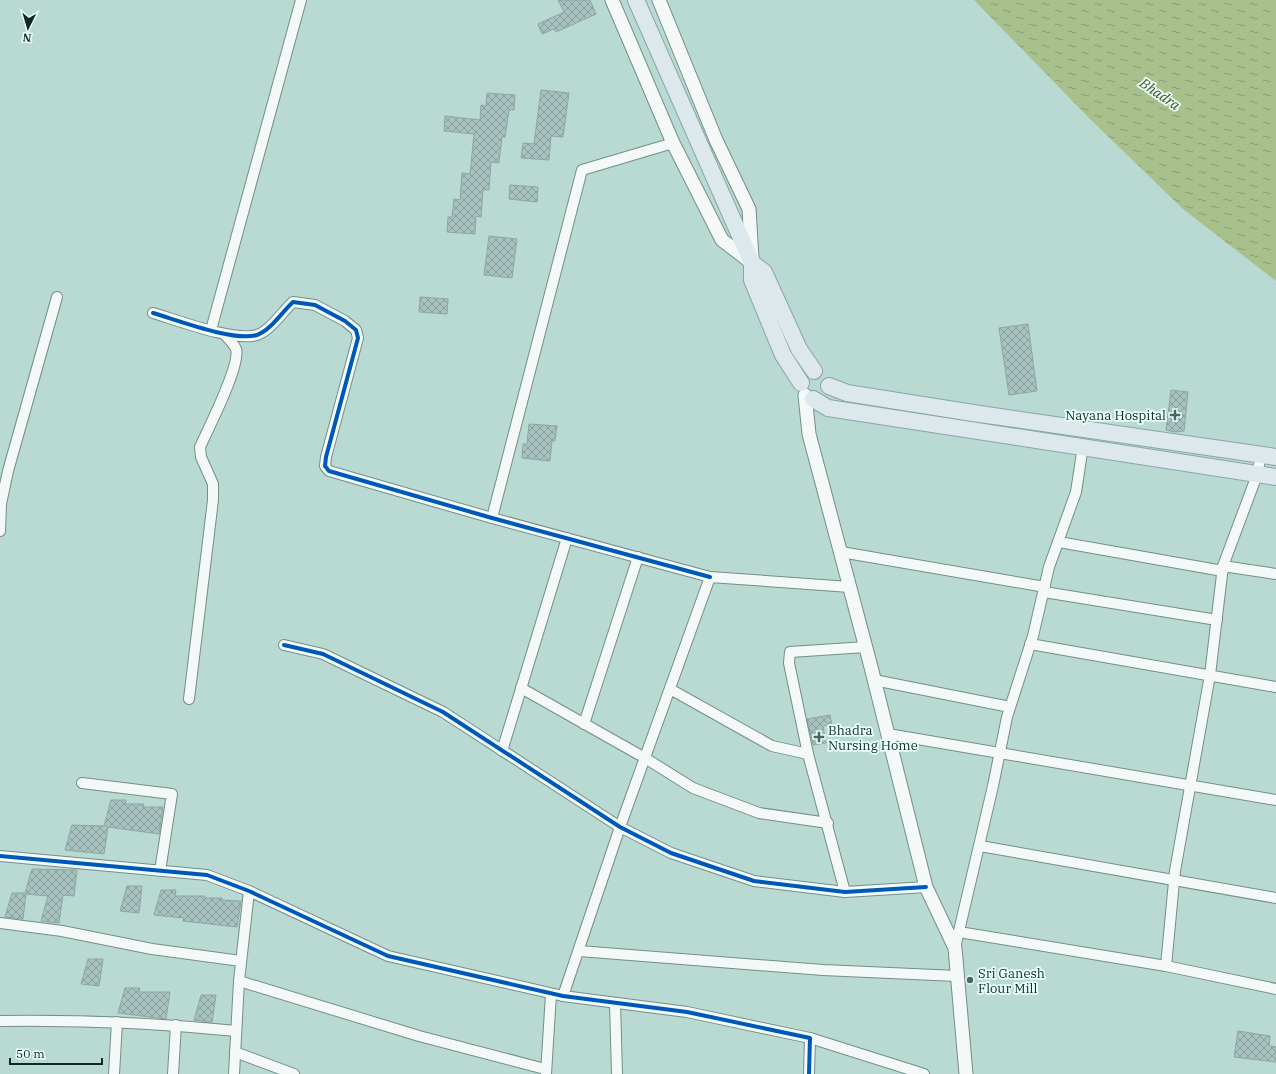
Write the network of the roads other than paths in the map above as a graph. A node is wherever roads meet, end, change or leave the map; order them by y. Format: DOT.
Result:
graph roads {
  1 [pos="301,0"];
  2 [pos="612,0"];
  3 [pos="636,0"];
  4 [pos="659,0"];
  5 [pos="673,143"];
  6 [pos="752,263"];
  7 [pos="57,297"];
  8 [pos="153,313"];
  9 [pos="211,330"];
  10 [pos="224,334"];
  11 [pos="814,371"];
  12 [pos="829,386"];
  13 [pos="806,393"];
  14 [pos="1083,446"];
  15 [pos="1268,455"];
  16 [pos="1257,475"];
  17 [pos="1276,477"];
  18 [pos="492,518"];
  19 [pos="0,531"];
  20 [pos="567,538"];
  21 [pos="1059,542"];
  22 [pos="841,552"];
  23 [pos="638,557"];
  24 [pos="1223,568"];
  25 [pos="1276,574"];
  26 [pos="710,577"];
  27 [pos="850,587"];
  28 [pos="1044,590"];
  29 [pos="1217,620"];
  30 [pos="1030,644"];
  31 [pos="284,645"];
  32 [pos="866,647"];
  33 [pos="1210,675"];
  34 [pos="874,680"];
  35 [pos="1276,687"];
  36 [pos="521,688"];
  37 [pos="670,689"];
  38 [pos="189,699"];
  39 [pos="1010,707"];
  40 [pos="584,724"];
  41 [pos="888,734"];
  42 [pos="502,751"];
  43 [pos="808,754"];
  44 [pos="999,754"];
  45 [pos="645,758"];
  46 [pos="82,783"];
  47 [pos="1191,786"];
  48 [pos="1276,800"];
  49 [pos="828,823"];
  50 [pos="620,827"];
  51 [pos="980,846"];
  52 [pos="0,856"];
  53 [pos="160,871"];
  54 [pos="1174,880"];
  55 [pos="926,887"];
  56 [pos="249,891"];
  57 [pos="845,892"];
  58 [pos="1276,898"];
  59 [pos="0,923"];
  60 [pos="959,932"];
  61 [pos="955,948"];
  62 [pos="578,951"];
  63 [pos="241,961"];
  64 [pos="1166,966"];
  65 [pos="957,976"];
  66 [pos="239,981"];
  67 [pos="1276,989"];
  68 [pos="551,994"];
  69 [pos="563,996"];
  70 [pos="614,1003"];
  71 [pos="0,1021"];
  72 [pos="117,1022"];
  73 [pos="176,1025"];
  74 [pos="236,1031"];
  75 [pos="810,1038"];
  76 [pos="235,1052"];
  77 [pos="545,1071"];
  78 [pos="114,1074"];
  79 [pos="173,1074"];
  80 [pos="234,1074"];
  81 [pos="294,1074"];
  82 [pos="617,1074"];
  83 [pos="809,1074"];
  84 [pos="924,1074"];
  85 [pos="966,1074"];
  1 -- 9 [label="street"];
  2 -- 5 [label="street"];
  3 -- 6 [label="main road"];
  4 -- 6 [label="street"];
  5 -- 6 [label="street"];
  5 -- 18 [label="street"];
  6 -- 11 [label="main road"];
  6 -- 13 [label="main road"];
  7 -- 19 [label="street"];
  8 -- 9 [label="street"];
  9 -- 10 [label="street"];
  10 -- 18 [label="street"];
  10 -- 38 [label="street"];
  11 -- 12 [label="main road"];
  11 -- 13 [label="main road"];
  12 -- 13 [label="main road"];
  12 -- 15 [label="main road"];
  13 -- 14 [label="main road"];
  13 -- 22 [label="street"];
  14 -- 16 [label="main road"];
  14 -- 21 [label="street"];
  15 -- 16 [label="street"];
  16 -- 17 [label="main road"];
  16 -- 24 [label="street"];
  18 -- 20 [label="street"];
  20 -- 23 [label="street"];
  20 -- 36 [label="street"];
  21 -- 24 [label="street"];
  21 -- 28 [label="street"];
  22 -- 27 [label="street"];
  22 -- 28 [label="street"];
  23 -- 26 [label="street"];
  23 -- 40 [label="street"];
  24 -- 25 [label="street"];
  24 -- 29 [label="street"];
  26 -- 27 [label="street"];
  26 -- 37 [label="street"];
  27 -- 32 [label="street"];
  28 -- 29 [label="street"];
  28 -- 30 [label="street"];
  29 -- 33 [label="street"];
  30 -- 33 [label="street"];
  30 -- 39 [label="street"];
  31 -- 42 [label="street"];
  32 -- 34 [label="street"];
  32 -- 43 [label="street"];
  33 -- 35 [label="street"];
  33 -- 47 [label="street"];
  34 -- 39 [label="street"];
  34 -- 41 [label="street"];
  36 -- 40 [label="street"];
  36 -- 42 [label="street"];
  37 -- 43 [label="street"];
  37 -- 45 [label="street"];
  39 -- 44 [label="street"];
  40 -- 45 [label="street"];
  41 -- 44 [label="street"];
  41 -- 55 [label="street"];
  42 -- 50 [label="street"];
  43 -- 49 [label="street"];
  44 -- 47 [label="street"];
  44 -- 51 [label="street"];
  45 -- 49 [label="street"];
  45 -- 50 [label="street"];
  46 -- 53 [label="street"];
  47 -- 48 [label="street"];
  47 -- 54 [label="street"];
  49 -- 57 [label="street"];
  50 -- 57 [label="street"];
  50 -- 62 [label="street"];
  51 -- 54 [label="street"];
  51 -- 60 [label="street"];
  52 -- 53 [label="street"];
  53 -- 56 [label="street"];
  54 -- 58 [label="street"];
  54 -- 64 [label="street"];
  55 -- 57 [label="street"];
  55 -- 61 [label="street"];
  56 -- 63 [label="street"];
  56 -- 68 [label="street"];
  59 -- 63 [label="street"];
  60 -- 61 [label="street"];
  60 -- 64 [label="street"];
  61 -- 65 [label="street"];
  62 -- 65 [label="street"];
  62 -- 69 [label="street"];
  63 -- 66 [label="street"];
  64 -- 67 [label="street"];
  65 -- 85 [label="street"];
  66 -- 74 [label="street"];
  66 -- 77 [label="street"];
  68 -- 69 [label="street"];
  68 -- 77 [label="street"];
  69 -- 70 [label="street"];
  70 -- 75 [label="street"];
  70 -- 82 [label="street"];
  71 -- 72 [label="street"];
  72 -- 73 [label="street"];
  72 -- 78 [label="street"];
  73 -- 74 [label="street"];
  73 -- 79 [label="street"];
  74 -- 76 [label="street"];
  75 -- 83 [label="street"];
  75 -- 84 [label="street"];
  76 -- 80 [label="street"];
  76 -- 81 [label="street"];
}
